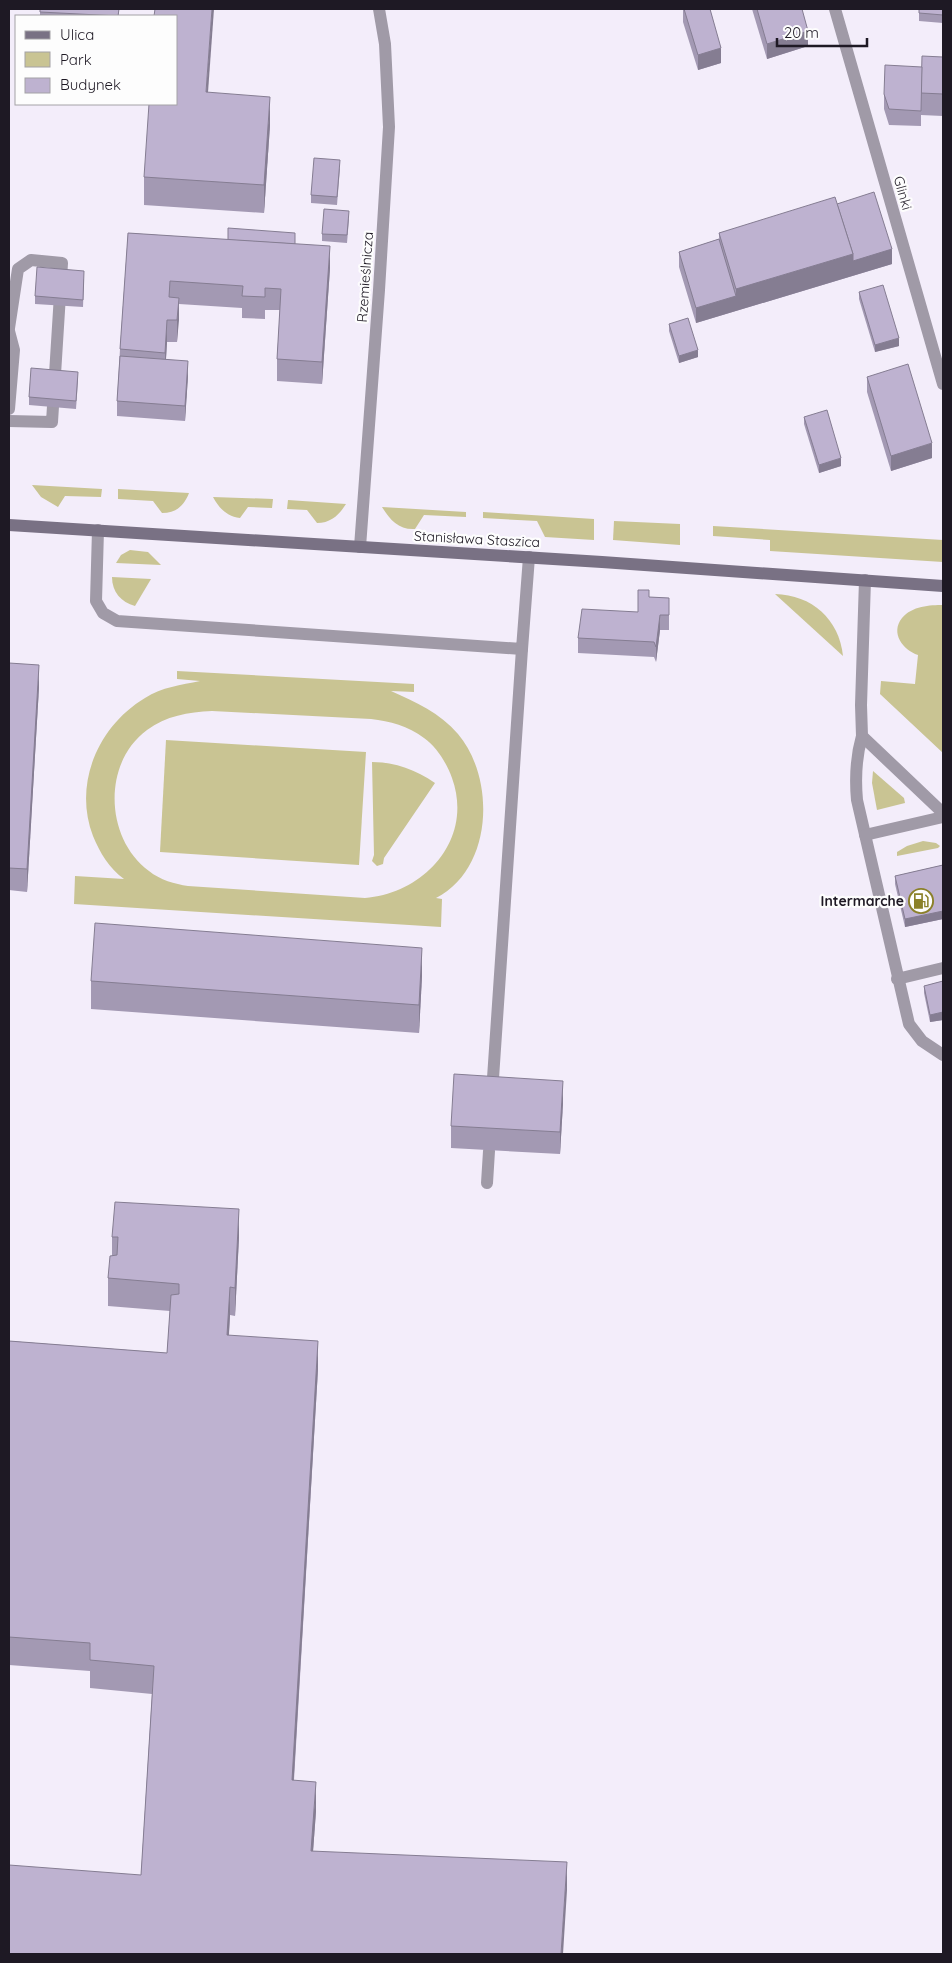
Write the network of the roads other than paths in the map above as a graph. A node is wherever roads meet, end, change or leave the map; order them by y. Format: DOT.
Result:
graph roads {
  1 [pos="378,9"];
  2 [pos="835,9"];
  3 [pos="9,330"];
  4 [pos="943,384"];
  5 [pos="9,408"];
  6 [pos="9,421"];
  7 [pos="9,525"];
  8 [pos="98,530"];
  9 [pos="360,547"];
  10 [pos="529,558"];
  11 [pos="865,580"];
  12 [pos="943,586"];
  13 [pos="522,649"];
  14 [pos="862,736"];
  15 [pos="943,813"];
  16 [pos="943,817"];
  17 [pos="865,835"];
  18 [pos="943,968"];
  19 [pos="897,979"];
  20 [pos="943,1055"];
  21 [pos="492,1099"];
  22 [pos="489,1151"];
  23 [pos="487,1183"];
  1 -- 9 [label="street, Rzemieślnicza"];
  2 -- 4 [label="street, Glinki"];
  3 -- 5 [label="street"];
  3 -- 6 [label="street"];
  7 -- 8 [label="main road, Stanisława Staszica"];
  8 -- 9 [label="main road, Stanisława Staszica"];
  8 -- 13 [label="street"];
  9 -- 10 [label="main road, Stanisława Staszica"];
  10 -- 11 [label="main road, Stanisława Staszica"];
  10 -- 13 [label="street"];
  11 -- 12 [label="main road, Stanisława Staszica"];
  11 -- 14 [label="street"];
  13 -- 21 [label="street"];
  14 -- 15 [label="street"];
  14 -- 17 [label="street"];
  16 -- 17 [label="street"];
  17 -- 19 [label="street"];
  18 -- 19 [label="street"];
  19 -- 20 [label="street"];
  22 -- 23 [label="street"];
}
